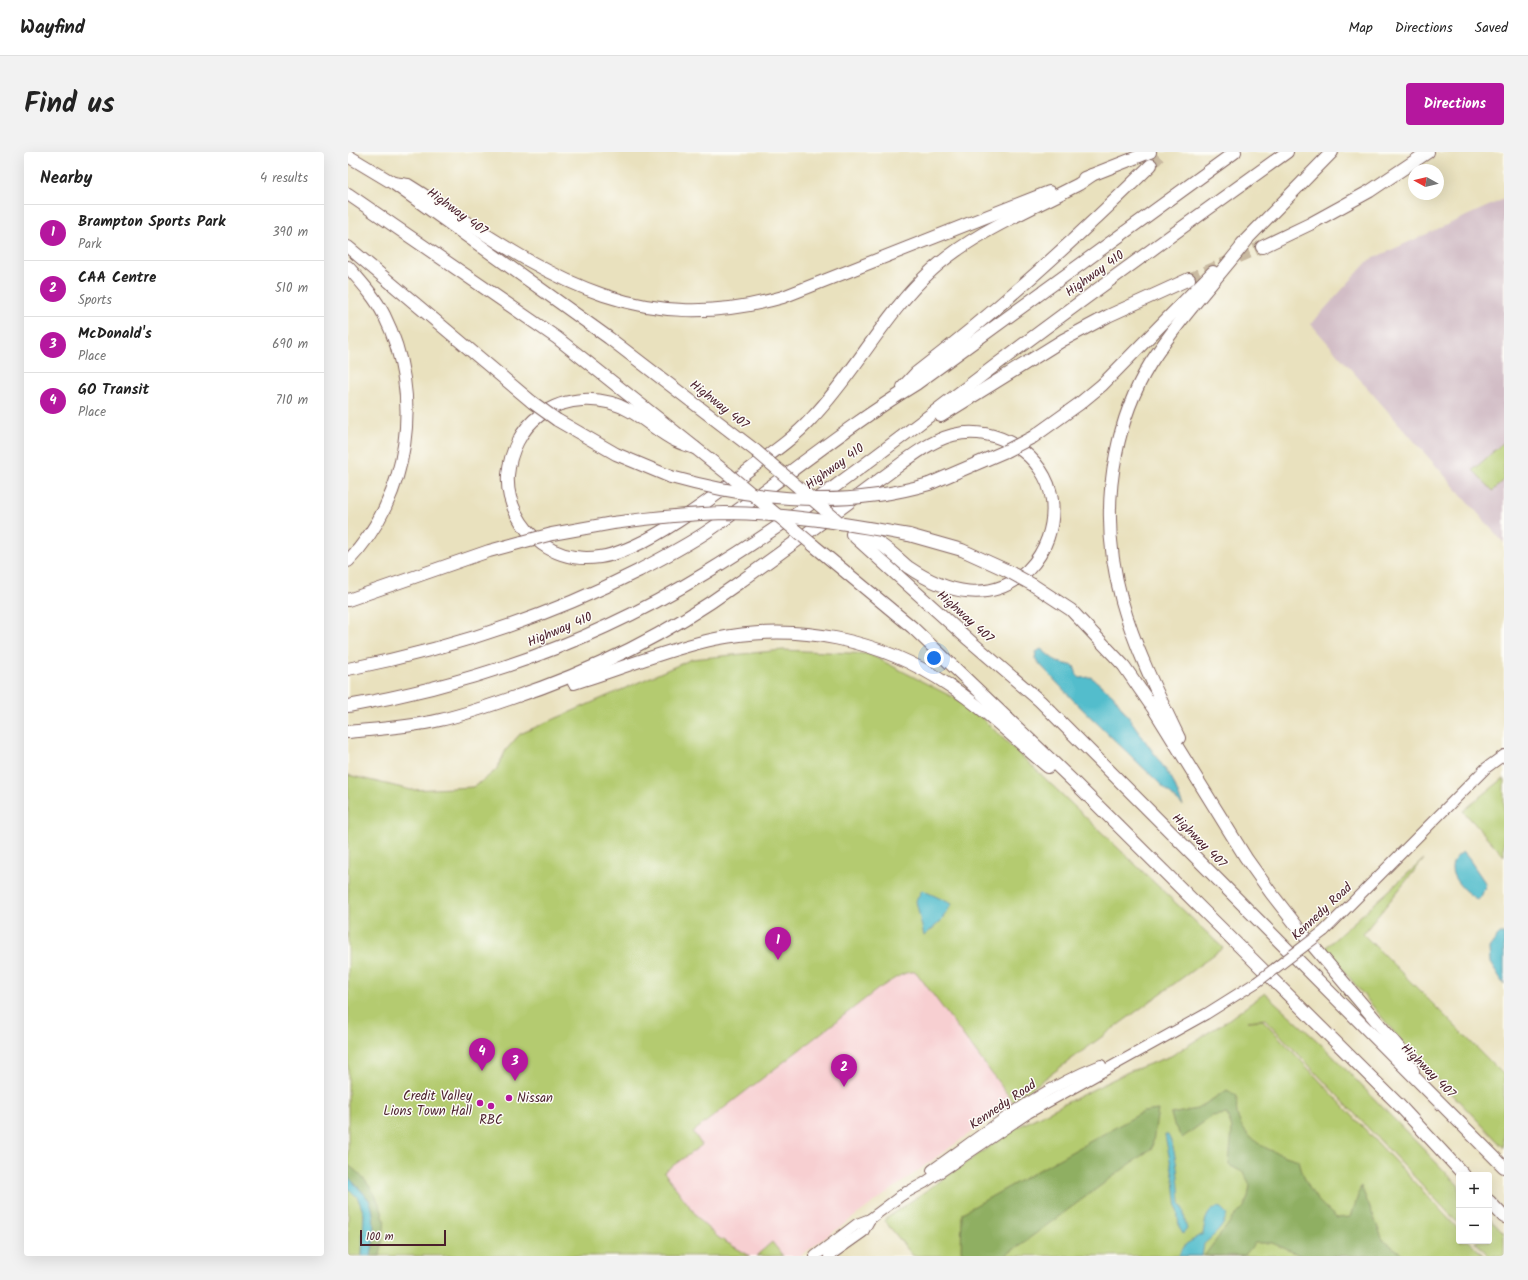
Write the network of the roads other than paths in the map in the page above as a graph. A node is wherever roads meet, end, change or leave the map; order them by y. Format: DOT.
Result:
graph roads {
  1 [pos="1150,152"];
  2 [pos="1235,152"];
  3 [pos="1287,152"];
  4 [pos="1332,152"];
  5 [pos="1428,152"];
  6 [pos="348,156"];
  7 [pos="1151,166"];
  8 [pos="1092,175"];
  9 [pos="393,183"];
  10 [pos="348,194"];
  11 [pos="1247,240"];
  12 [pos="348,247"];
  13 [pos="1262,247"];
  14 [pos="348,266"];
  15 [pos="1189,279"];
  16 [pos="888,401"];
  17 [pos="915,427"];
  18 [pos="695,448"];
  19 [pos="852,534"];
  20 [pos="348,562"];
  21 [pos="348,600"];
  22 [pos="348,669"];
  23 [pos="348,706"];
  24 [pos="473,711"];
  25 [pos="348,732"];
  26 [pos="1504,755"];
  27 [pos="1194,776"];
  28 [pos="1074,782"];
  29 [pos="1417,1080"];
  30 [pos="1504,1167"];
  31 [pos="1461,1172"];
  32 [pos="1492,1204"];
  33 [pos="1504,1217"];
  34 [pos="870,1220"];
  35 [pos="815,1256"];
  36 [pos="830,1256"];
  1 -- 8 [label="highway"];
  2 -- 16 [label="highway, Highway 410"];
  3 -- 17 [label="highway, Highway 410"];
  4 -- 11 [label="highway"];
  5 -- 13 [label="highway"];
  6 -- 9 [label="highway, Highway 407"];
  7 -- 16 [label="highway"];
  8 -- 9 [label="highway"];
  8 -- 18 [label="highway"];
  9 -- 19 [label="highway, Highway 407, bridge"];
  10 -- 18 [label="highway"];
  11 -- 12 [label="highway, bridge"];
  11 -- 27 [label="highway"];
  14 -- 20 [label="highway"];
  15 -- 17 [label="highway"];
  16 -- 22 [label="highway, Highway 410"];
  17 -- 23 [label="highway, Highway 410"];
  18 -- 28 [label="highway, bridge"];
  19 -- 24 [label="highway"];
  19 -- 29 [label="highway, Highway 407"];
  21 -- 27 [label="highway, bridge"];
  24 -- 25 [label="highway"];
  24 -- 28 [label="highway"];
  26 -- 34 [label="main road, Kennedy Road, bridge"];
  27 -- 29 [label="highway"];
  28 -- 31 [label="highway"];
  29 -- 30 [label="highway, Highway 407"];
  32 -- 33 [label="highway"];
  34 -- 35 [label="main road, Kennedy Road"];
  34 -- 36 [label="main road, Kennedy Road"];
}
